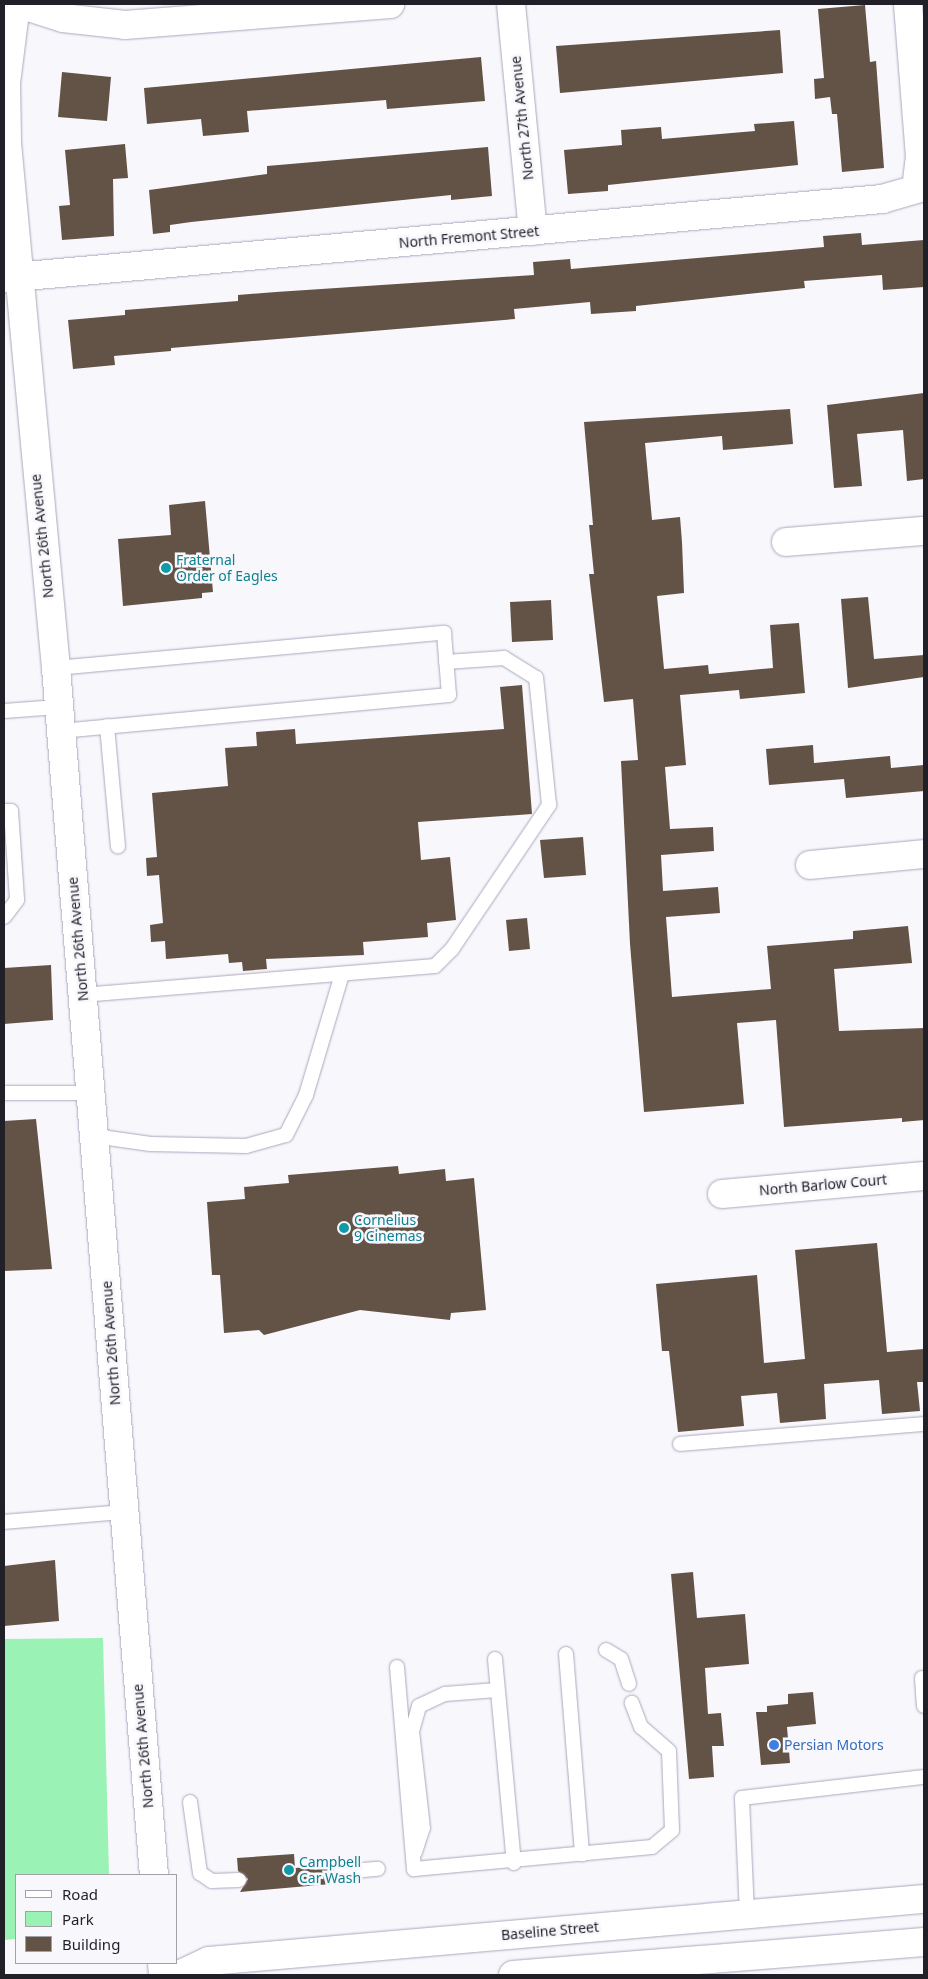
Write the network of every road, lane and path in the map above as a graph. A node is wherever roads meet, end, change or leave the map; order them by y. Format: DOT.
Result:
graph roads {
  1 [pos="18,4"];
  2 [pos="390,4"];
  3 [pos="511,4"];
  4 [pos="908,4"];
  5 [pos="268,9"];
  6 [pos="7,174"];
  7 [pos="533,231"];
  8 [pos="12,279"];
  9 [pos="924,531"];
  10 [pos="786,542"];
  11 [pos="446,662"];
  12 [pos="56,668"];
  13 [pos="4,711"];
  14 [pos="59,719"];
  15 [pos="107,726"];
  16 [pos="4,811"];
  17 [pos="118,846"];
  18 [pos="924,854"];
  19 [pos="810,864"];
  20 [pos="4,918"];
  21 [pos="342,974"];
  22 [pos="82,995"];
  23 [pos="4,1093"];
  24 [pos="91,1093"];
  25 [pos="94,1136"];
  26 [pos="924,1176"];
  27 [pos="722,1194"];
  28 [pos="924,1424"];
  29 [pos="680,1444"];
  30 [pos="124,1512"];
  31 [pos="4,1522"];
  32 [pos="606,1650"];
  33 [pos="566,1654"];
  34 [pos="494,1659"];
  35 [pos="397,1667"];
  36 [pos="922,1678"];
  37 [pos="629,1684"];
  38 [pos="497,1690"];
  39 [pos="632,1702"];
  40 [pos="924,1706"];
  41 [pos="924,1777"];
  42 [pos="190,1802"];
  43 [pos="582,1854"];
  44 [pos="413,1858"];
  45 [pos="514,1863"];
  46 [pos="378,1869"];
  47 [pos="341,1872"];
  48 [pos="154,1874"];
  49 [pos="239,1880"];
  50 [pos="924,1899"];
  51 [pos="747,1914"];
  52 [pos="924,1942"];
  53 [pos="179,1975"];
  54 [pos="513,1975"];
  1 -- 5 [label="main road"];
  1 -- 6 [label="main road, North 26th Avenue"];
  2 -- 5 [label="main road"];
  3 -- 7 [label="main road, North 27th Avenue"];
  4 -- 7 [label="main road, North Fremont Street"];
  6 -- 8 [label="main road, North 26th Avenue"];
  7 -- 8 [label="main road, North Fremont Street"];
  8 -- 12 [label="main road, North 26th Avenue"];
  9 -- 10 [label="main road"];
  11 -- 12 [label="lane"];
  11 -- 15 [label="lane"];
  11 -- 21 [label="lane"];
  12 -- 14 [label="main road, North 26th Avenue"];
  13 -- 14 [label="lane"];
  14 -- 15 [label="lane"];
  14 -- 22 [label="main road, North 26th Avenue"];
  15 -- 17 [label="lane"];
  16 -- 20 [label="lane"];
  18 -- 19 [label="main road"];
  21 -- 22 [label="lane"];
  21 -- 25 [label="lane"];
  22 -- 24 [label="main road, North 26th Avenue"];
  23 -- 24 [label="lane"];
  24 -- 25 [label="main road, North 26th Avenue"];
  25 -- 30 [label="main road, North 26th Avenue"];
  26 -- 27 [label="main road, North Barlow Court"];
  28 -- 29 [label="lane"];
  30 -- 31 [label="lane"];
  30 -- 48 [label="main road, North 26th Avenue"];
  32 -- 37 [label="lane"];
  33 -- 43 [label="lane"];
  34 -- 38 [label="lane"];
  35 -- 44 [label="lane"];
  36 -- 40 [label="lane"];
  38 -- 44 [label="lane"];
  38 -- 45 [label="lane"];
  39 -- 43 [label="lane"];
  41 -- 51 [label="lane"];
  42 -- 49 [label="lane"];
  43 -- 45 [label="lane"];
  44 -- 45 [label="lane"];
  46 -- 47 [label="lane"];
  50 -- 51 [label="main road, Baseline Street"];
  51 -- 53 [label="main road, Baseline Street"];
  52 -- 54 [label="main road"];
}
